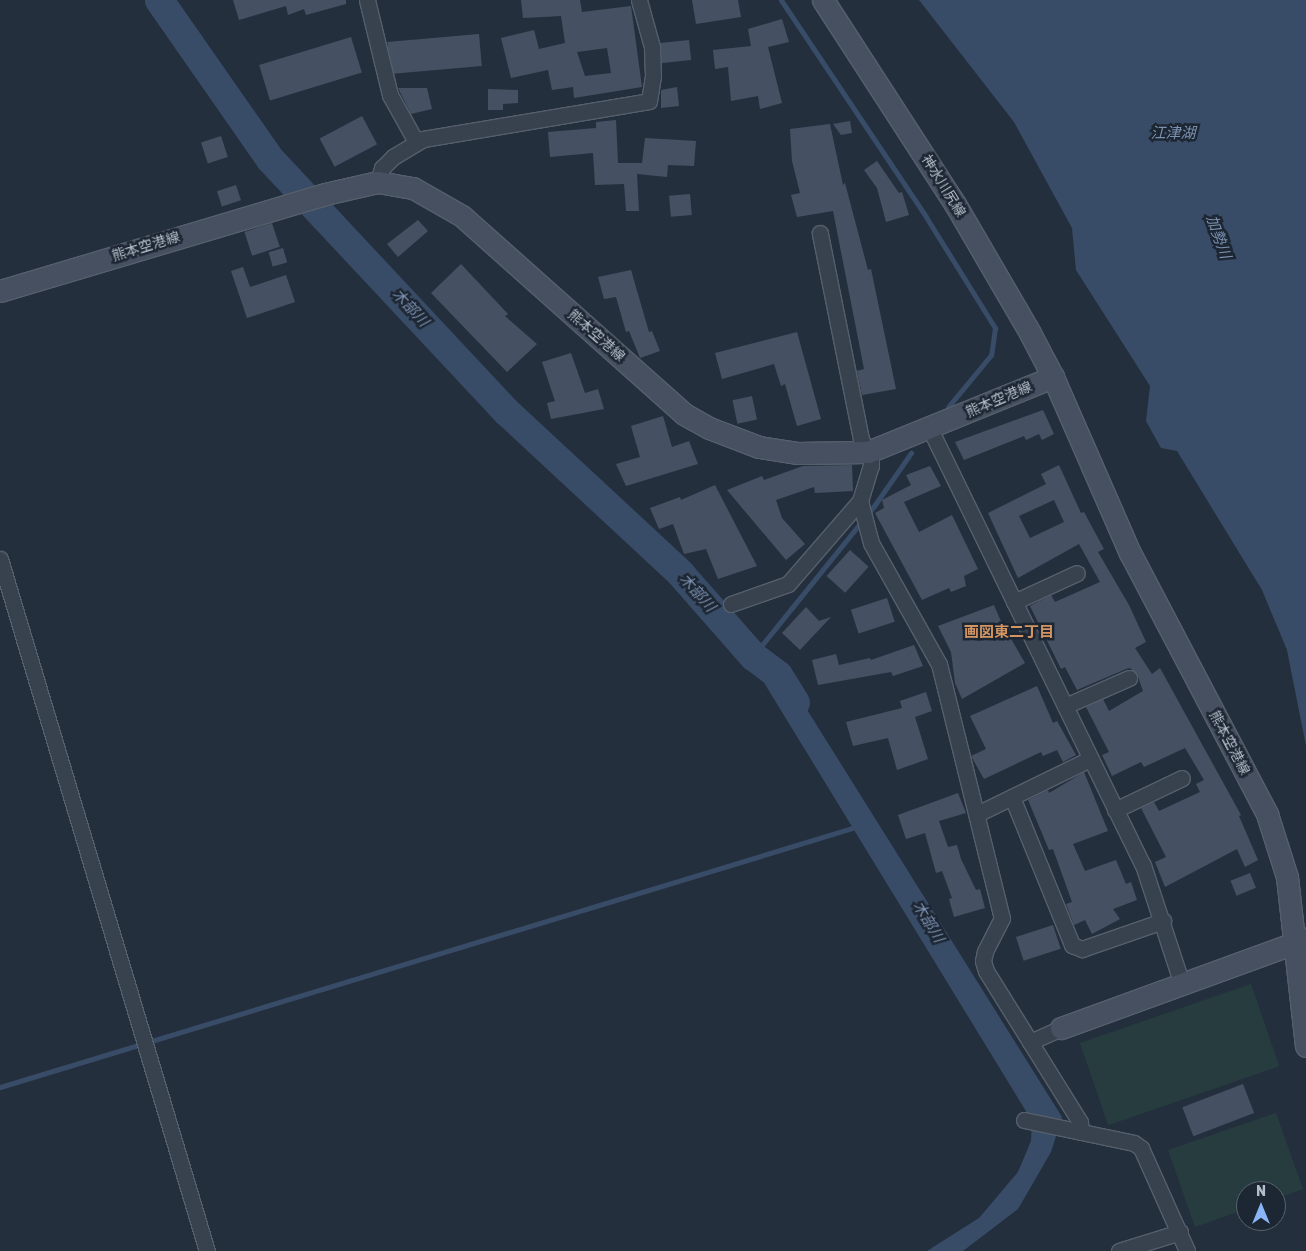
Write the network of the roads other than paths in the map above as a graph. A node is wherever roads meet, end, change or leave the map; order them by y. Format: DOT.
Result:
graph roads {
  1 [pos="367,0"];
  2 [pos="639,0"];
  3 [pos="824,0"];
  4 [pos="416,142"];
  5 [pos="378,182"];
  6 [pos="820,233"];
  7 [pos="0,291"];
  8 [pos="1053,377"];
  9 [pos="930,430"];
  10 [pos="868,452"];
  11 [pos="861,504"];
  12 [pos="0,559"];
  13 [pos="1077,573"];
  14 [pos="1014,602"];
  15 [pos="731,604"];
  16 [pos="1129,678"];
  17 [pos="1065,706"];
  18 [pos="1090,759"];
  19 [pos="1182,778"];
  20 [pos="1012,797"];
  21 [pos="1115,810"];
  22 [pos="977,814"];
  23 [pos="1163,921"];
  24 [pos="1301,941"];
  25 [pos="1182,984"];
  26 [pos="1061,1028"];
  27 [pos="1030,1042"];
  28 [pos="1306,1046"];
  29 [pos="1026,1121"];
  30 [pos="1081,1132"];
  31 [pos="1180,1232"];
  32 [pos="207,1251"];
  33 [pos="1119,1251"];
  34 [pos="1187,1251"];
  1 -- 4 [label="street"];
  2 -- 4 [label="street"];
  3 -- 8 [label="main road, 神水川尻線"];
  4 -- 5 [label="street"];
  5 -- 7 [label="main road, 熊本空港線"];
  5 -- 10 [label="main road, 熊本空港線"];
  6 -- 10 [label="street"];
  8 -- 9 [label="main road, 熊本空港線"];
  8 -- 24 [label="main road, 熊本空港線"];
  9 -- 10 [label="main road, 熊本空港線"];
  9 -- 14 [label="street"];
  10 -- 11 [label="street"];
  11 -- 15 [label="street"];
  11 -- 22 [label="street"];
  12 -- 32 [label="street"];
  13 -- 14 [label="street"];
  14 -- 17 [label="street"];
  16 -- 17 [label="street"];
  17 -- 18 [label="street"];
  18 -- 20 [label="street"];
  18 -- 21 [label="street"];
  19 -- 21 [label="street"];
  20 -- 22 [label="street"];
  20 -- 23 [label="street"];
  21 -- 23 [label="street"];
  22 -- 27 [label="street"];
  23 -- 25 [label="street"];
  24 -- 25 [label="main road"];
  24 -- 28 [label="main road, 熊本空港線"];
  25 -- 26 [label="main road"];
  26 -- 27 [label="street"];
  27 -- 30 [label="street"];
  29 -- 30 [label="street"];
  30 -- 31 [label="street"];
  31 -- 33 [label="street"];
  31 -- 34 [label="street"];
}
